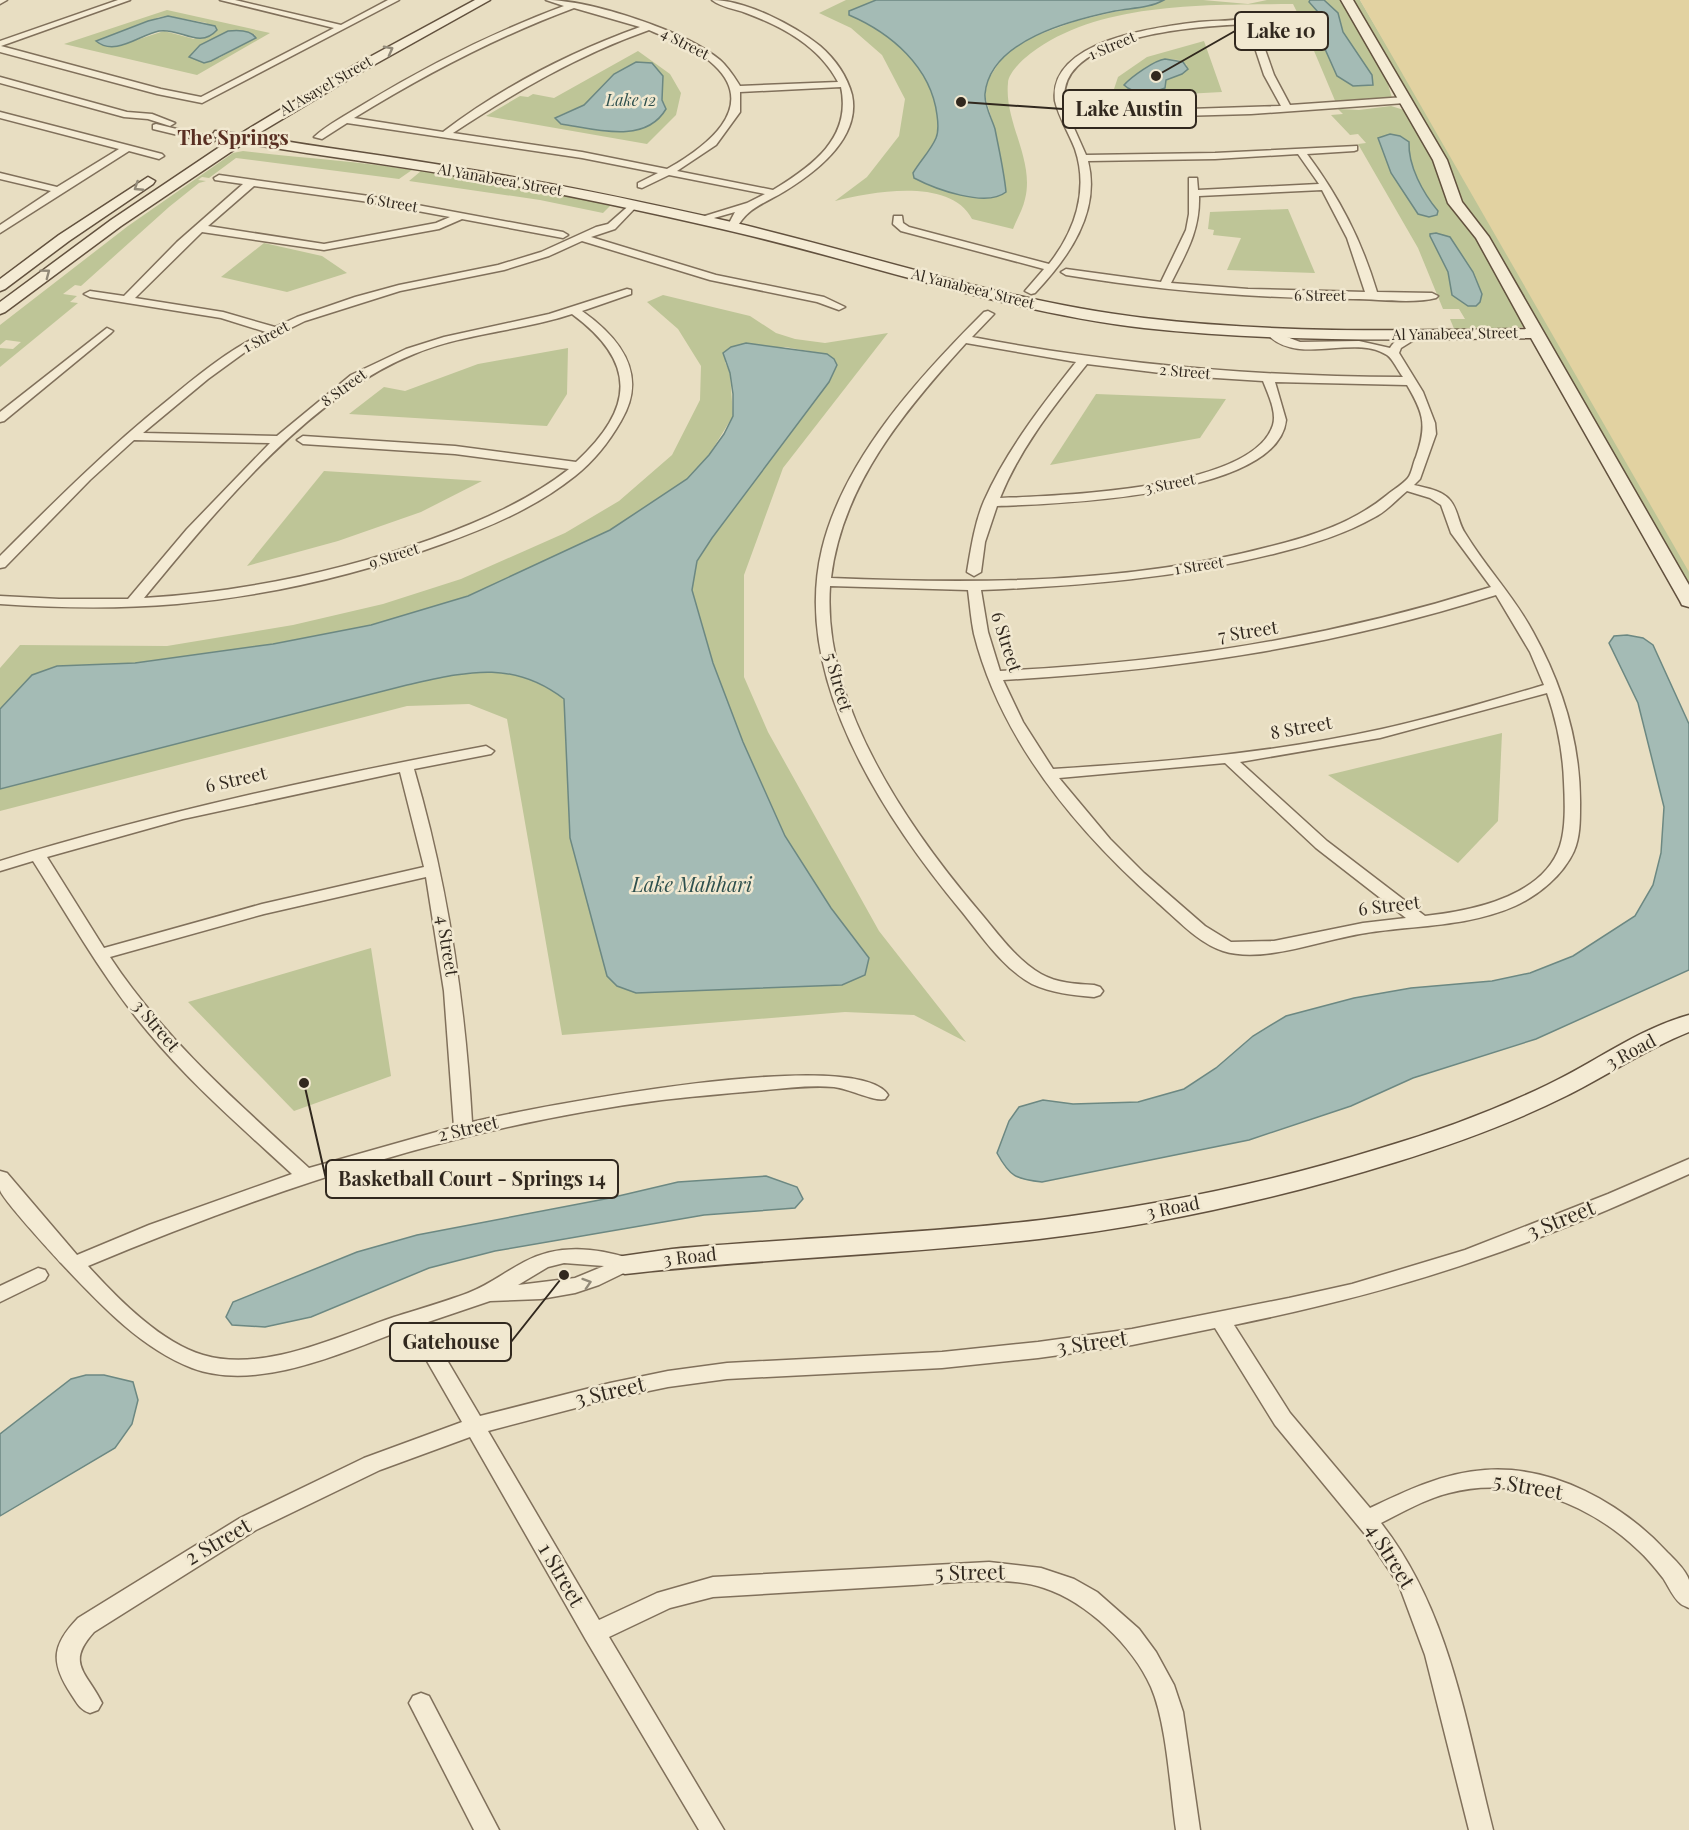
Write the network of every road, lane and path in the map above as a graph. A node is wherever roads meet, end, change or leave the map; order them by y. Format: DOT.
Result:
graph roads {
  1 [pos="126,0"];
  2 [pos="224,0"];
  3 [pos="395,0"];
  4 [pos="460,0"];
  5 [pos="484,0"];
  6 [pos="550,0"];
  7 [pos="716,0"];
  8 [pos="1347,0"];
  9 [pos="573,5"];
  10 [pos="1250,20"];
  11 [pos="1295,20"];
  12 [pos="340,27"];
  13 [pos="648,27"];
  14 [pos="0,44"];
  15 [pos="0,48"];
  16 [pos="331,68"];
  17 [pos="0,80"];
  18 [pos="844,84"];
  19 [pos="735,89"];
  20 [pos="1407,103"];
  21 [pos="1287,109"];
  22 [pos="0,115"];
  23 [pos="128,116"];
  24 [pos="1065,116"];
  25 [pos="345,120"];
  26 [pos="165,125"];
  27 [pos="447,133"];
  28 [pos="227,136"];
  29 [pos="319,137"];
  30 [pos="1354,148"];
  31 [pos="126,149"];
  32 [pos="191,152"];
  33 [pos="1301,152"];
  34 [pos="159,156"];
  35 [pos="1083,158"];
  36 [pos="163,171"];
  37 [pos="669,171"];
  38 [pos="0,176"];
  39 [pos="219,178"];
  40 [pos="1193,180"];
  41 [pos="252,182"];
  42 [pos="642,185"];
  43 [pos="1327,187"];
  44 [pos="59,190"];
  45 [pos="1194,192"];
  46 [pos="774,193"];
  47 [pos="760,201"];
  48 [pos="628,204"];
  49 [pos="463,215"];
  50 [pos="898,218"];
  51 [pos="700,219"];
  52 [pos="732,227"];
  53 [pos="199,228"];
  54 [pos="0,230"];
  55 [pos="563,235"];
  56 [pos="583,238"];
  57 [pos="1052,268"];
  58 [pos="1066,272"];
  59 [pos="0,286"];
  60 [pos="1164,287"];
  61 [pos="1031,291"];
  62 [pos="627,292"];
  63 [pos="90,294"];
  64 [pos="1372,296"];
  65 [pos="1432,296"];
  66 [pos="127,299"];
  67 [pos="839,307"];
  68 [pos="0,309"];
  69 [pos="574,310"];
  70 [pos="988,314"];
  71 [pos="107,331"];
  72 [pos="275,331"];
  73 [pos="1537,333"];
  74 [pos="1274,335"];
  75 [pos="1413,336"];
  76 [pos="963,339"];
  77 [pos="1393,353"];
  78 [pos="1084,360"];
  79 [pos="1268,378"];
  80 [pos="1410,381"];
  81 [pos="0,418"];
  82 [pos="131,436"];
  83 [pos="280,440"];
  84 [pos="303,440"];
  85 [pos="578,466"];
  86 [pos="1408,488"];
  87 [pos="990,502"];
  88 [pos="0,564"];
  89 [pos="974,579"];
  90 [pos="824,582"];
  91 [pos="1500,589"];
  92 [pos="0,600"];
  93 [pos="1689,601"];
  94 [pos="132,603"];
  95 [pos="996,676"];
  96 [pos="1552,687"];
  97 [pos="486,751"];
  98 [pos="1229,759"];
  99 [pos="406,766"];
  100 [pos="1050,774"];
  101 [pos="37,854"];
  102 [pos="0,866"];
  103 [pos="434,870"];
  104 [pos="1421,921"];
  105 [pos="102,954"];
  106 [pos="1094,991"];
  107 [pos="1689,1023"];
  108 [pos="879,1095"];
  109 [pos="463,1130"];
  110 [pos="1689,1166"];
  111 [pos="304,1174"];
  112 [pos="0,1178"];
  113 [pos="74,1264"];
  114 [pos="625,1264"];
  115 [pos="38,1275"];
  116 [pos="487,1293"];
  117 [pos="0,1295"];
  118 [pos="413,1319"];
  119 [pos="1221,1320"];
  120 [pos="475,1426"];
  121 [pos="1368,1519"];
  122 [pos="1689,1598"];
  123 [pos="594,1633"];
  124 [pos="90,1703"];
  125 [pos="421,1703"];
  126 [pos="487,1830"];
  127 [pos="712,1830"];
  128 [pos="1188,1830"];
  129 [pos="1481,1830"];
  1 -- 14 [label="street"];
  2 -- 12 [label="street"];
  3 -- 12 [label="street"];
  4 -- 16 [label="street, Al Asayel Street"];
  28 -- 5 [label="street, Al Asayel Street, one-way"];
  6 -- 9 [label="street, 4 Street"];
  7 -- 18 [label="street"];
  8 -- 20 [label="street"];
  9 -- 13 [label="street, 4 Street"];
  9 -- 25 [label="street"];
  10 -- 11 [label="street, 1 Street"];
  10 -- 21 [label="street"];
  10 -- 24 [label="street, 1 Street"];
  12 -- 15 [label="street"];
  13 -- 19 [label="street, 4 Street"];
  13 -- 27 [label="street"];
  17 -- 23 [label="street, Al Yanabeea' Street"];
  18 -- 19 [label="street"];
  18 -- 46 [label="street"];
  19 -- 37 [label="street"];
  20 -- 21 [label="street"];
  20 -- 73 [label="street"];
  21 -- 24 [label="street"];
  22 -- 31 [label="street"];
  23 -- 26 [label="street, Al Yanabeea' Street"];
  23 -- 26 [label="street, Al Yanabeea' Street"];
  24 -- 35 [label="street, 1 Street"];
  25 -- 27 [label="street"];
  25 -- 29 [label="street"];
  26 -- 28 [label="street, Al Yanabeea' Street"];
  27 -- 37 [label="street"];
  28 -- 32 [label="street, Al Asayel Street"];
  28 -- 48 [label="street, Al Yanabeea' Street"];
  68 -- 28 [label="street, Al Asayel Street, one-way"];
  30 -- 33 [label="street"];
  31 -- 34 [label="street"];
  31 -- 44 [label="street"];
  33 -- 35 [label="street"];
  33 -- 43 [label="street"];
  35 -- 57 [label="street, 1 Street"];
  36 -- 59 [label="street, one-way"];
  37 -- 42 [label="street"];
  37 -- 46 [label="street"];
  38 -- 44 [label="street"];
  39 -- 41 [label="street, 6 Street"];
  40 -- 45 [label="street"];
  41 -- 49 [label="street, 6 Street"];
  41 -- 53 [label="street"];
  43 -- 45 [label="street"];
  43 -- 64 [label="street"];
  44 -- 54 [label="street"];
  45 -- 60 [label="street"];
  46 -- 47 [label="street"];
  47 -- 51 [label="street"];
  47 -- 52 [label="street"];
  48 -- 51 [label="street, Al Yanabeea' Street"];
  48 -- 56 [label="street, 1 Street"];
  49 -- 53 [label="street"];
  49 -- 55 [label="street, 6 Street"];
  50 -- 57 [label="street"];
  51 -- 52 [label="street, Al Yanabeea' Street"];
  52 -- 74 [label="street, Al Yanabeea' Street"];
  53 -- 66 [label="street"];
  56 -- 67 [label="street"];
  56 -- 72 [label="street, 1 Street"];
  57 -- 61 [label="street, 1 Street"];
  58 -- 60 [label="street, 6 Street"];
  60 -- 64 [label="street, 6 Street"];
  62 -- 69 [label="street, 8 Street"];
  63 -- 66 [label="street"];
  64 -- 65 [label="street, 6 Street"];
  66 -- 72 [label="street"];
  69 -- 83 [label="street, 8 Street"];
  69 -- 85 [label="street, 9 Street"];
  70 -- 76 [label="street, 5 Street"];
  71 -- 81 [label="street"];
  72 -- 82 [label="street, 1 Street"];
  73 -- 75 [label="street, Al Yanabeea' Street"];
  73 -- 93 [label="street"];
  74 -- 75 [label="street, Al Yanabeea' Street"];
  74 -- 77 [label="street"];
  75 -- 77 [label="street"];
  76 -- 78 [label="street, 2 Street"];
  76 -- 90 [label="street, 5 Street"];
  77 -- 80 [label="street, 1 Street"];
  78 -- 79 [label="street, 2 Street"];
  78 -- 87 [label="street"];
  79 -- 80 [label="street, 2 Street"];
  79 -- 87 [label="street, 3 Street"];
  80 -- 86 [label="street, 1 Street"];
  82 -- 83 [label="street"];
  82 -- 88 [label="street, 1 Street"];
  83 -- 94 [label="street, 8 Street"];
  84 -- 85 [label="street"];
  85 -- 94 [label="street, 9 Street"];
  86 -- 89 [label="street, 1 Street"];
  86 -- 91 [label="street, 6 Street"];
  87 -- 89 [label="street"];
  89 -- 90 [label="street, 1 Street"];
  89 -- 95 [label="street, 6 Street"];
  90 -- 106 [label="street, 5 Street"];
  91 -- 95 [label="street, 7 Street"];
  91 -- 96 [label="street, 6 Street"];
  92 -- 94 [label="street, 9 Street"];
  95 -- 100 [label="street, 6 Street"];
  96 -- 98 [label="street, 8 Street"];
  96 -- 104 [label="street, 6 Street"];
  97 -- 99 [label="street, 6 Street"];
  98 -- 100 [label="street, 8 Street"];
  98 -- 104 [label="street"];
  99 -- 101 [label="street, 6 Street"];
  99 -- 103 [label="street, 4 Street"];
  100 -- 104 [label="street, 6 Street"];
  101 -- 102 [label="street, 6 Street"];
  101 -- 105 [label="street, 3 Street"];
  103 -- 105 [label="street"];
  103 -- 109 [label="street, 4 Street"];
  105 -- 111 [label="street, 3 Street"];
  107 -- 114 [label="street, 3 Road"];
  108 -- 109 [label="street, 2 Street"];
  109 -- 111 [label="street, 2 Street"];
  110 -- 119 [label="street, 3 Street"];
  111 -- 113 [label="street, 2 Street"];
  112 -- 113 [label="street"];
  113 -- 118 [label="street, 3 Road"];
  116 -- 114 [label="street, 3 Road, one-way"];
  114 -- 116 [label="street, 3 Road"];
  115 -- 117 [label="street"];
  116 -- 118 [label="street, 3 Road"];
  118 -- 120 [label="street, 1 Street"];
  119 -- 120 [label="street, 3 Street"];
  119 -- 121 [label="street, 4 Street"];
  120 -- 123 [label="street, 1 Street"];
  120 -- 124 [label="street, 2 Street"];
  121 -- 122 [label="street, 5 Street"];
  121 -- 129 [label="street, 4 Street"];
  123 -- 127 [label="street, 1 Street"];
  123 -- 128 [label="street, 5 Street"];
  125 -- 126 [label="street"];
}
